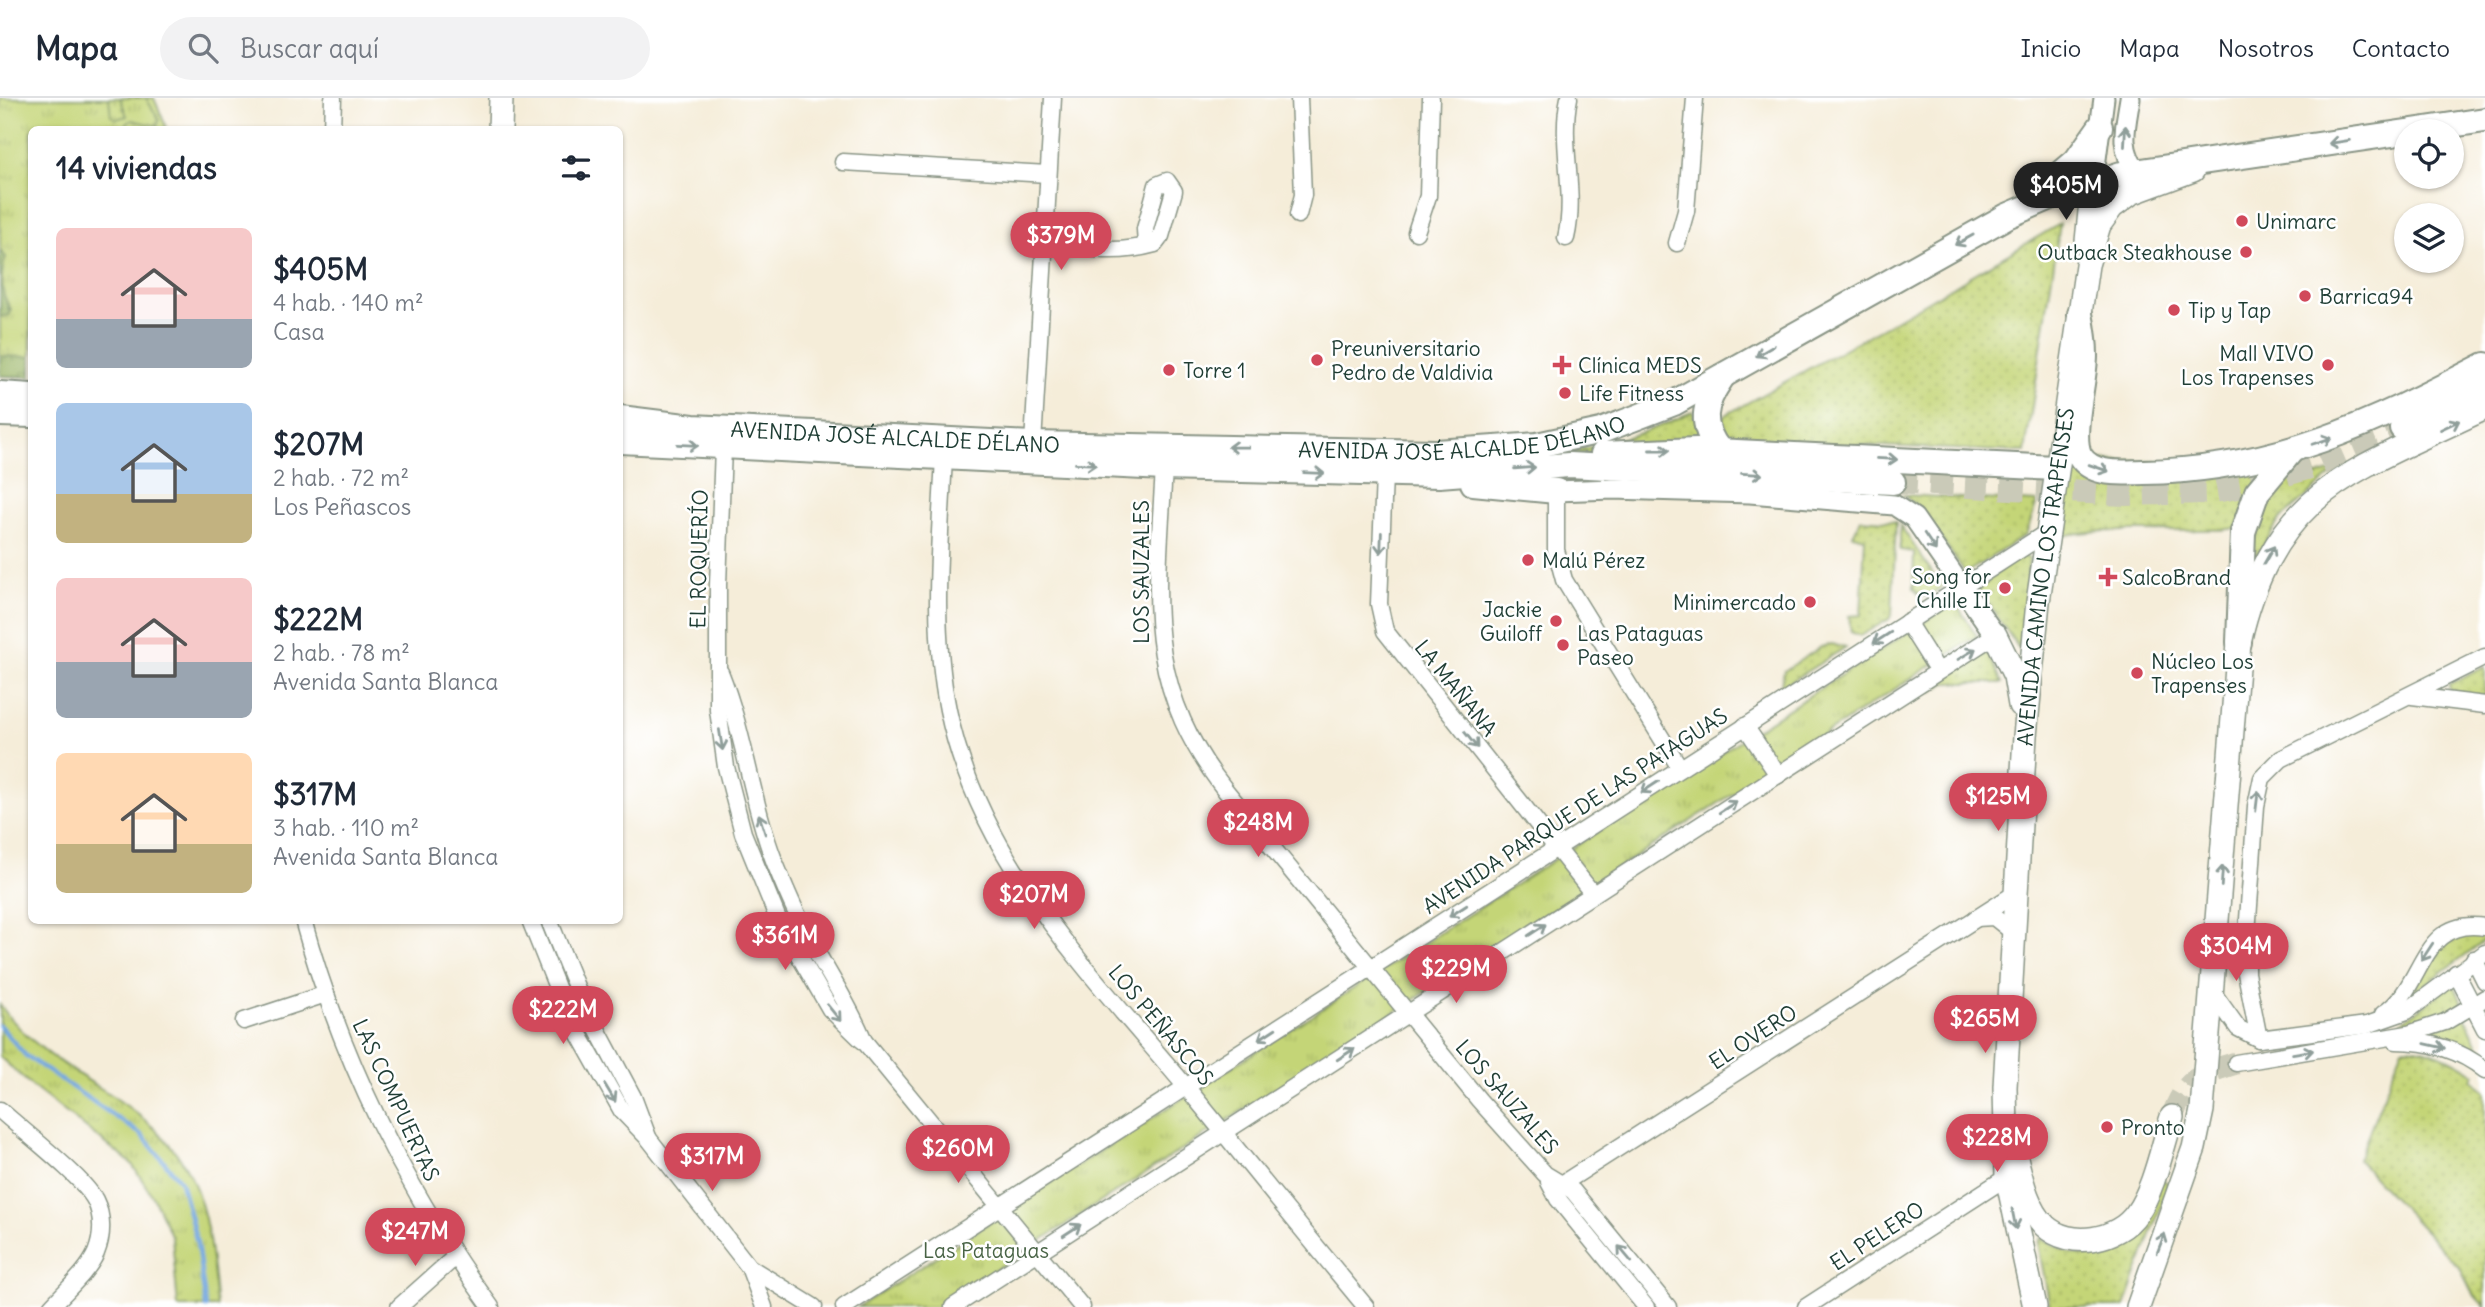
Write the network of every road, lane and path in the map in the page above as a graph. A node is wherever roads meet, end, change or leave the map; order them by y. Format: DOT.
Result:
graph roads {
  1 [pos="333,98"];
  2 [pos="501,98"];
  3 [pos="1053,98"];
  4 [pos="1299,98"];
  5 [pos="1431,98"];
  6 [pos="1569,98"];
  7 [pos="1695,98"];
  8 [pos="2104,98"];
  9 [pos="2130,98"];
  10 [pos="2485,120"];
  11 [pos="2464,123"];
  12 [pos="332,126"];
  13 [pos="500,126"];
  14 [pos="2100,127"];
  15 [pos="2394,134"];
  16 [pos="843,162"];
  17 [pos="2208,162"];
  18 [pos="2137,171"];
  19 [pos="1048,174"];
  20 [pos="2093,182"];
  21 [pos="1298,215"];
  22 [pos="2007,216"];
  23 [pos="1045,231"];
  24 [pos="1416,232"];
  25 [pos="1566,238"];
  26 [pos="1677,243"];
  27 [pos="1077,247"];
  28 [pos="1146,247"];
  29 [pos="2087,265"];
  30 [pos="1043,266"];
  31 [pos="2080,314"];
  32 [pos="2485,365"];
  33 [pos="1724,375"];
  34 [pos="2485,387"];
  35 [pos="0,394"];
  36 [pos="28,396"];
  37 [pos="2485,408"];
  38 [pos="0,414"];
  39 [pos="28,415"];
  40 [pos="623,418"];
  41 [pos="2403,428"];
  42 [pos="623,441"];
  43 [pos="1033,444"];
  44 [pos="723,447"];
  45 [pos="2292,450"];
  46 [pos="1720,451"];
  47 [pos="944,457"];
  48 [pos="1569,465"];
  49 [pos="1164,468"];
  50 [pos="2056,468"];
  51 [pos="1384,475"];
  52 [pos="1439,475"];
  53 [pos="1893,482"];
  54 [pos="1556,491"];
  55 [pos="2046,533"];
  56 [pos="1960,587"];
  57 [pos="1907,622"];
  58 [pos="1994,635"];
  59 [pos="2239,642"];
  60 [pos="2485,657"];
  61 [pos="1938,671"];
  62 [pos="720,672"];
  63 [pos="2412,696"];
  64 [pos="2485,705"];
  65 [pos="1745,726"];
  66 [pos="2025,736"];
  67 [pos="1679,768"];
  68 [pos="1778,775"];
  69 [pos="1558,847"];
  70 [pos="774,861"];
  71 [pos="756,867"];
  72 [pos="2016,893"];
  73 [pos="1593,894"];
  74 [pos="1976,919"];
  75 [pos="304,924"];
  76 [pos="531,924"];
  77 [pos="552,924"];
  78 [pos="2485,927"];
  79 [pos="2014,933"];
  80 [pos="2479,956"];
  81 [pos="1372,967"];
  82 [pos="570,973"];
  83 [pos="2456,973"];
  84 [pos="552,980"];
  85 [pos="2485,982"];
  86 [pos="2213,993"];
  87 [pos="326,994"];
  88 [pos="2479,1002"];
  89 [pos="1410,1013"];
  90 [pos="244,1021"];
  91 [pos="2367,1025"];
  92 [pos="2485,1029"];
  93 [pos="2259,1039"];
  94 [pos="864,1041"];
  95 [pos="2380,1041"];
  96 [pos="2235,1063"];
  97 [pos="2485,1070"];
  98 [pos="1185,1087"];
  99 [pos="0,1110"];
  100 [pos="2004,1112"];
  101 [pos="2172,1117"];
  102 [pos="1223,1133"];
  103 [pos="649,1139"];
  104 [pos="2007,1177"];
  105 [pos="1557,1187"];
  106 [pos="1000,1207"];
  107 [pos="1038,1253"];
  108 [pos="455,1257"];
  109 [pos="749,1267"];
  110 [pos="51,1307"];
  111 [pos="399,1307"];
  112 [pos="491,1307"];
  113 [pos="764,1307"];
  114 [pos="814,1307"];
  115 [pos="844,1307"];
  116 [pos="953,1307"];
  117 [pos="1082,1307"];
  118 [pos="1366,1307"];
  119 [pos="1646,1307"];
  120 [pos="1668,1307"];
  121 [pos="1806,1307"];
  122 [pos="2035,1307"];
  123 [pos="2138,1307"];
  1 -- 12 [label="street"];
  2 -- 13 [label="main road"];
  3 -- 19 [label="street"];
  4 -- 21 [label="street"];
  5 -- 24 [label="street"];
  6 -- 25 [label="street"];
  7 -- 26 [label="street"];
  8 -- 14 [label="street"];
  18 -- 9 [label="street, one-way"];
  10 -- 11 [label="main road"];
  14 -- 20 [label="street"];
  14 -- 22 [label="main road"];
  15 -- 17 [label="main road, AVENIDA JOSÉ ALCALDE DÉLANO, one-way"];
  16 -- 19 [label="street"];
  17 -- 18 [label="main road, AVENIDA JOSÉ ALCALDE DÉLANO"];
  17 -- 29 [label="main road, AVENIDA CAMINO LOS TRAPENSES"];
  18 -- 20 [label="main road, AVENIDA JOSÉ ALCALDE DÉLANO"];
  19 -- 23 [label="street"];
  20 -- 22 [label="main road, AVENIDA JOSÉ ALCALDE DÉLANO"];
  20 -- 29 [label="main road, AVENIDA CAMINO LOS TRAPENSES"];
  22 -- 33 [label="main road, AVENIDA JOSÉ ALCALDE DÉLANO, one-way"];
  23 -- 27 [label="street"];
  23 -- 30 [label="street"];
  27 -- 28 [label="street"];
  27 -- 30 [label="street"];
  29 -- 31 [label="main road, AVENIDA CAMINO LOS TRAPENSES"];
  30 -- 43 [label="street"];
  31 -- 45 [label="main road, one-way"];
  31 -- 50 [label="main road, AVENIDA CAMINO LOS TRAPENSES"];
  45 -- 32 [label="main road, one-way"];
  33 -- 43 [label="main road, AVENIDA JOSÉ ALCALDE DÉLANO, one-way"];
  33 -- 46 [label="main road"];
  34 -- 41 [label="main road"];
  35 -- 36 [label="main road"];
  59 -- 37 [label="main road, one-way"];
  38 -- 39 [label="main road"];
  40 -- 43 [label="main road, AVENIDA JOSÉ ALCALDE DÉLANO"];
  42 -- 44 [label="main road, AVENIDA JOSÉ ALCALDE DÉLANO, one-way"];
  44 -- 47 [label="main road, AVENIDA JOSÉ ALCALDE DÉLANO"];
  44 -- 62 [label="street, EL ROQUERÍO"];
  45 -- 59 [label="main road"];
  48 -- 46 [label="main road, one-way"];
  46 -- 50 [label="main road, one-way"];
  47 -- 49 [label="main road, AVENIDA JOSÉ ALCALDE DÉLANO, one-way"];
  47 -- 98 [label="street, LOS PEÑASCOS"];
  52 -- 48 [label="main road, AVENIDA JOSÉ ALCALDE DÉLANO, one-way"];
  48 -- 53 [label="main road, AVENIDA JOSÉ ALCALDE DÉLANO, one-way"];
  49 -- 51 [label="main road, AVENIDA JOSÉ ALCALDE DÉLANO, one-way"];
  49 -- 81 [label="street, LOS SAUZALES"];
  50 -- 55 [label="main road, AVENIDA CAMINO LOS TRAPENSES"];
  51 -- 52 [label="main road, AVENIDA JOSÉ ALCALDE DÉLANO"];
  51 -- 69 [label="street, LA MAÑANA, one-way"];
  52 -- 54 [label="main road"];
  54 -- 56 [label="street, one-way"];
  54 -- 67 [label="street"];
  55 -- 56 [label="street, AVENIDA PARQUE DE LAS PATAGUAS"];
  55 -- 66 [label="main road, AVENIDA CAMINO LOS TRAPENSES"];
  56 -- 57 [label="street, AVENIDA PARQUE DE LAS PATAGUAS"];
  56 -- 58 [label="street"];
  57 -- 61 [label="street"];
  57 -- 65 [label="street, AVENIDA PARQUE DE LAS PATAGUAS, one-way"];
  61 -- 58 [label="street, one-way"];
  58 -- 66 [label="main road"];
  86 -- 59 [label="main road, one-way"];
  60 -- 63 [label="street"];
  61 -- 68 [label="street"];
  70 -- 62 [label="street, EL ROQUERÍO, one-way"];
  62 -- 71 [label="street, EL ROQUERÍO, one-way"];
  63 -- 64 [label="street"];
  93 -- 63 [label="street, one-way"];
  65 -- 67 [label="street, AVENIDA PARQUE DE LAS PATAGUAS"];
  65 -- 68 [label="street"];
  66 -- 72 [label="main road, AVENIDA CAMINO LOS TRAPENSES"];
  67 -- 69 [label="street, AVENIDA PARQUE DE LAS PATAGUAS, one-way"];
  73 -- 68 [label="street, one-way"];
  69 -- 73 [label="street, LA MAÑANA"];
  69 -- 81 [label="street, AVENIDA PARQUE DE LAS PATAGUAS, one-way"];
  70 -- 71 [label="street"];
  70 -- 94 [label="street, EL ROQUERÍO"];
  71 -- 94 [label="street, EL ROQUERÍO, one-way"];
  72 -- 74 [label="street, EL OVERO"];
  72 -- 79 [label="main road, AVENIDA CAMINO LOS TRAPENSES"];
  89 -- 73 [label="street, one-way"];
  74 -- 79 [label="street"];
  74 -- 105 [label="street, EL OVERO"];
  75 -- 87 [label="street, LAS COMPUERTAS"];
  76 -- 84 [label="street"];
  77 -- 82 [label="street"];
  78 -- 91 [label="street, one-way"];
  79 -- 100 [label="main road, AVENIDA CAMINO LOS TRAPENSES"];
  80 -- 83 [label="street"];
  80 -- 85 [label="street"];
  81 -- 89 [label="street, LOS SAUZALES"];
  81 -- 98 [label="street, AVENIDA PARQUE DE LAS PATAGUAS, one-way"];
  82 -- 84 [label="street"];
  82 -- 103 [label="street"];
  83 -- 88 [label="street"];
  83 -- 91 [label="street"];
  84 -- 103 [label="street, one-way"];
  86 -- 93 [label="street"];
  123 -- 86 [label="main road, one-way"];
  87 -- 90 [label="street"];
  87 -- 108 [label="street, LAS COMPUERTAS"];
  88 -- 92 [label="street"];
  88 -- 95 [label="street"];
  102 -- 89 [label="street, one-way"];
  89 -- 105 [label="street, LOS SAUZALES"];
  91 -- 93 [label="street"];
  94 -- 106 [label="street, EL ROQUERÍO"];
  96 -- 95 [label="street, one-way"];
  95 -- 97 [label="street, one-way"];
  98 -- 102 [label="street, LOS PEÑASCOS"];
  98 -- 106 [label="street, AVENIDA PARQUE DE LAS PATAGUAS"];
  99 -- 110 [label="street"];
  100 -- 101 [label="main road"];
  100 -- 104 [label="main road, AVENIDA CAMINO LOS TRAPENSES"];
  107 -- 102 [label="street, one-way"];
  102 -- 118 [label="street, LOS PEÑASCOS"];
  103 -- 109 [label="street"];
  104 -- 121 [label="street, EL PELERO"];
  104 -- 122 [label="main road, AVENIDA CAMINO LOS TRAPENSES, one-way"];
  105 -- 119 [label="street, LOS SAUZALES"];
  120 -- 105 [label="street, LOS SAUZALES, one-way"];
  106 -- 107 [label="street, EL ROQUERÍO"];
  106 -- 115 [label="street, AVENIDA PARQUE DE LAS PATAGUAS"];
  107 -- 116 [label="street"];
  107 -- 117 [label="street, EL ROQUERÍO"];
  108 -- 111 [label="street"];
  108 -- 112 [label="street, LAS COMPUERTAS"];
  109 -- 113 [label="street"];
  109 -- 114 [label="street"];
}
